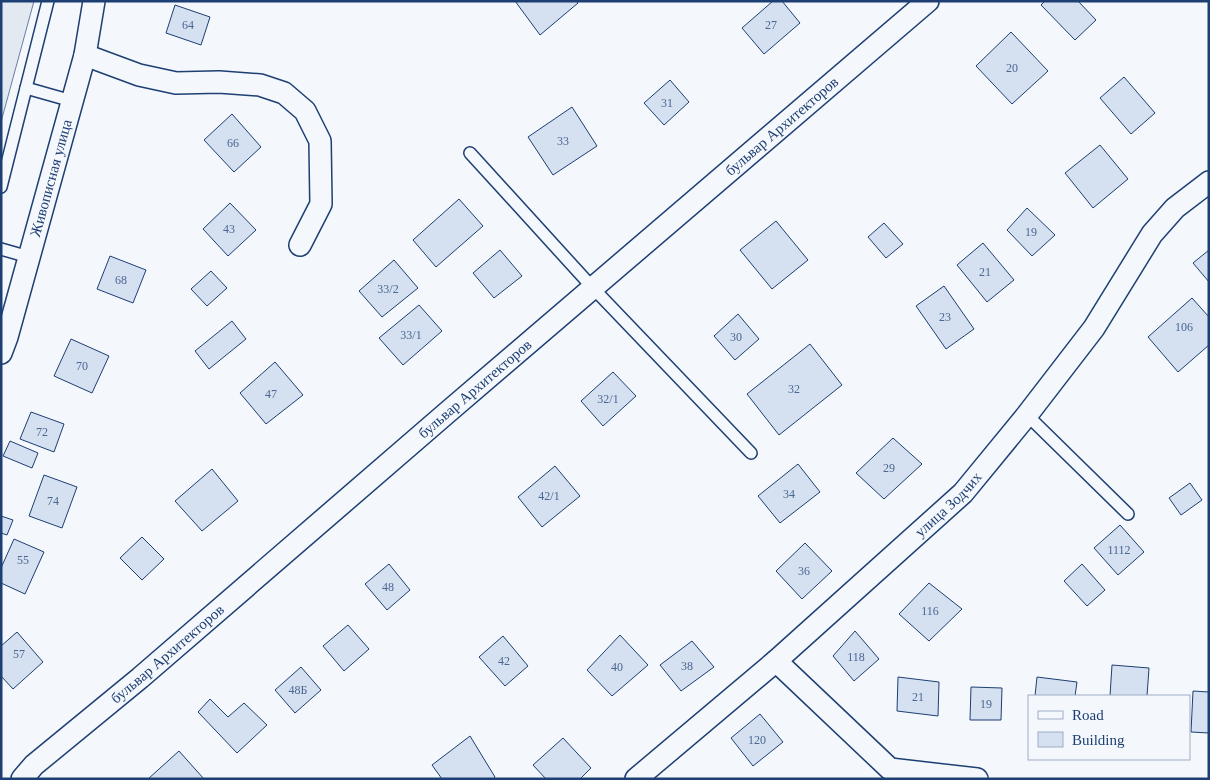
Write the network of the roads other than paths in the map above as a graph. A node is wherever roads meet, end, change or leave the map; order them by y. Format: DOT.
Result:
graph roads {
  1 [pos="48,1"];
  2 [pos="94,1"];
  3 [pos="928,1"];
  4 [pos="85,55"];
  5 [pos="26,88"];
  6 [pos="72,101"];
  7 [pos="470,153"];
  8 [pos="1209,182"];
  9 [pos="1,187"];
  10 [pos="300,246"];
  11 [pos="1,249"];
  12 [pos="29,257"];
  13 [pos="593,288"];
  14 [pos="1,353"];
  15 [pos="1027,415"];
  16 [pos="751,453"];
  17 [pos="1128,514"];
  18 [pos="776,661"];
  19 [pos="888,774"];
  20 [pos="22,779"];
  21 [pos="636,779"];
  22 [pos="977,779"];
  1 -- 5 [label="lane"];
  2 -- 4 [label="street, Живописная улица"];
  3 -- 13 [label="street, бульвар Архитекторов"];
  4 -- 6 [label="street, Живописная улица"];
  4 -- 10 [label="street"];
  5 -- 6 [label="lane"];
  5 -- 9 [label="lane"];
  6 -- 12 [label="street, Живописная улица"];
  7 -- 13 [label="lane"];
  8 -- 15 [label="street, улица Зодчих"];
  11 -- 12 [label="lane"];
  12 -- 14 [label="street, Живописная улица"];
  13 -- 16 [label="lane"];
  13 -- 20 [label="street, бульвар Архитекторов"];
  15 -- 17 [label="lane"];
  15 -- 18 [label="street, улица Зодчих"];
  18 -- 19 [label="street"];
  18 -- 21 [label="street, улица Зодчих"];
  19 -- 22 [label="street"];
}
